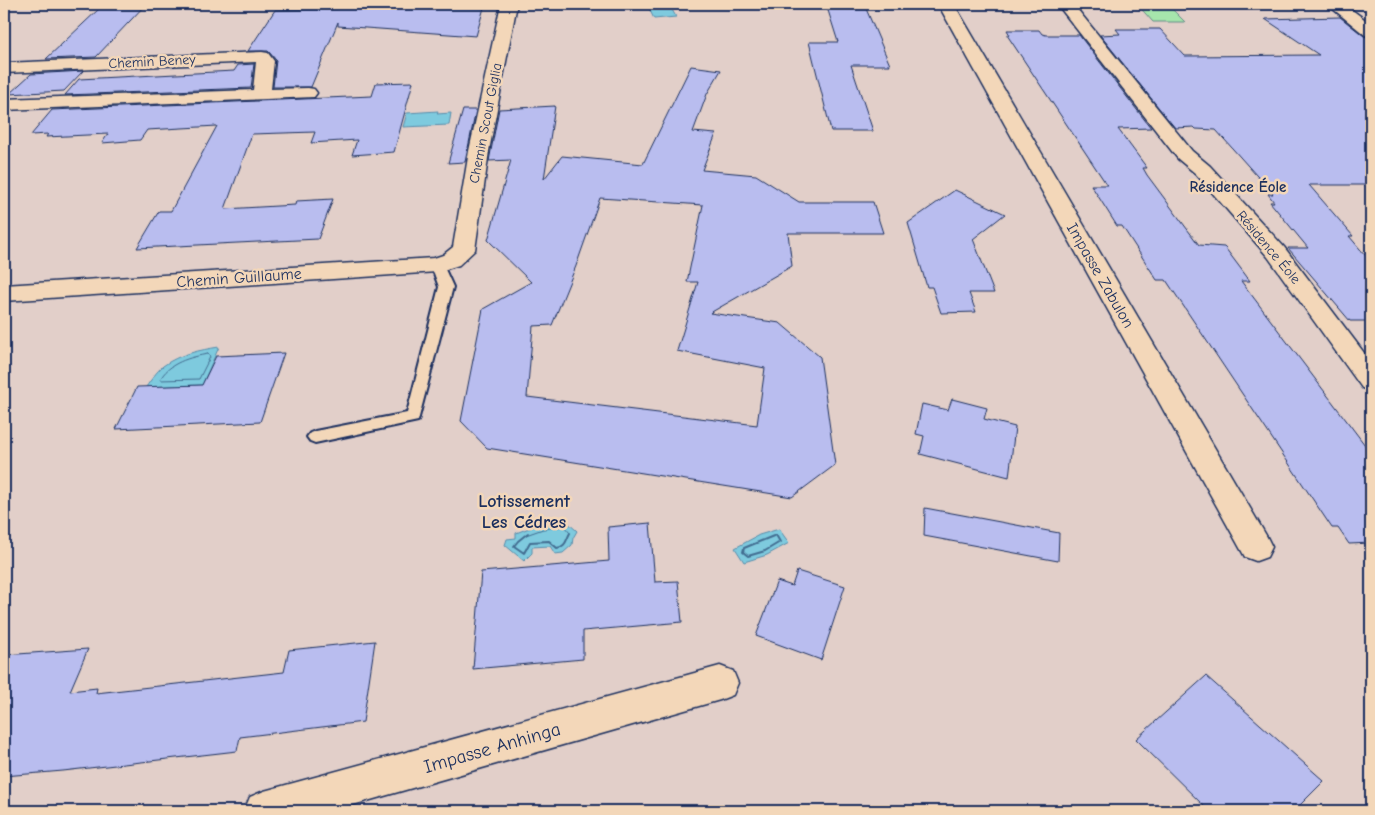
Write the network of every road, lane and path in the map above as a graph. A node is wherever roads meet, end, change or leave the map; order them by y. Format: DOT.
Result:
graph roads {
  1 [pos="509,4"];
  2 [pos="946,4"];
  3 [pos="1065,4"];
  4 [pos="1336,4"];
  5 [pos="1371,32"];
  6 [pos="4,68"];
  7 [pos="308,93"];
  8 [pos="261,95"];
  9 [pos="4,105"];
  10 [pos="464,243"];
  11 [pos="437,265"];
  12 [pos="4,293"];
  13 [pos="1371,381"];
  14 [pos="315,437"];
  15 [pos="1256,547"];
  16 [pos="720,683"];
  17 [pos="264,811"];
  1 -- 10 [label="street, Chemin Scout Giglia"];
  2 -- 15 [label="street, Impasse Zabulon"];
  3 -- 13 [label="street, Résidence Éole"];
  4 -- 5 [label="street"];
  6 -- 8 [label="street, Chemin Beney"];
  7 -- 8 [label="street"];
  8 -- 9 [label="street"];
  10 -- 11 [label="street, Chemin Guillaume"];
  11 -- 12 [label="street, Chemin Guillaume"];
  11 -- 14 [label="lane"];
  16 -- 17 [label="street, Impasse Anhinga"];
}
